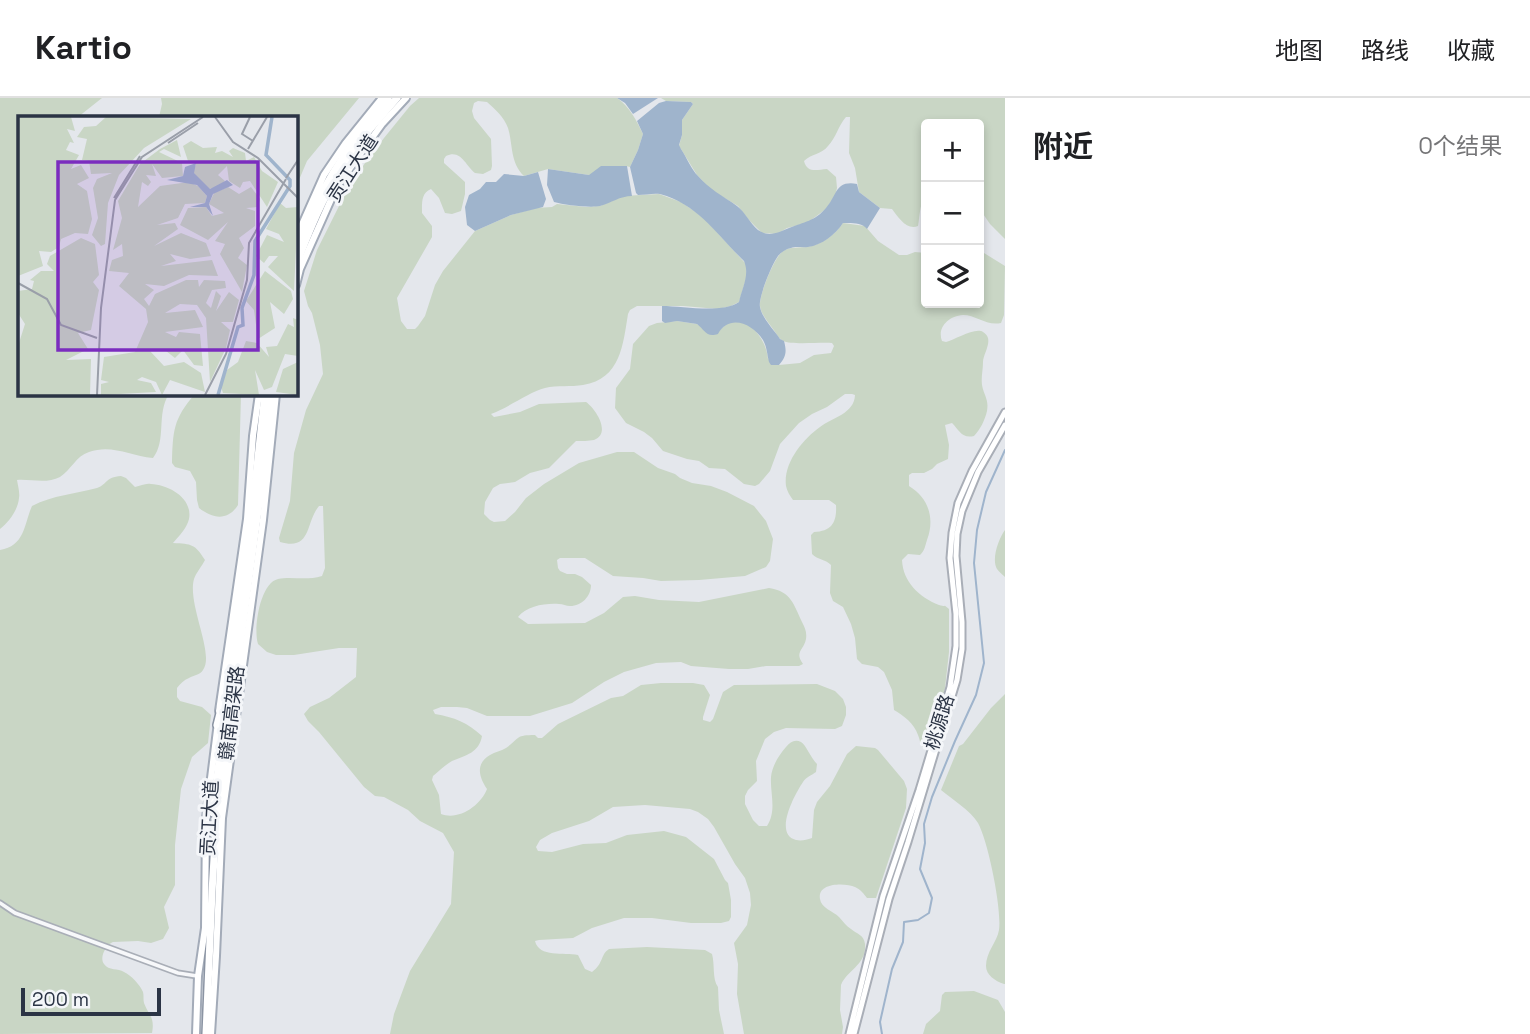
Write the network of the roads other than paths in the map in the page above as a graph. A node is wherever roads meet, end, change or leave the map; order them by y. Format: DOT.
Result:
graph roads {
  1 [pos="382,98"];
  2 [pos="388,98"];
  3 [pos="397,98"];
  4 [pos="406,98"];
  5 [pos="298,234"];
  6 [pos="298,244"];
  7 [pos="298,260"];
  8 [pos="298,277"];
  9 [pos="259,396"];
  10 [pos="265,396"];
  11 [pos="271,396"];
  12 [pos="276,396"];
  13 [pos="1005,412"];
  14 [pos="1005,425"];
  15 [pos="231,685"];
  16 [pos="217,725"];
  17 [pos="233,727"];
  18 [pos="0,903"];
  19 [pos="198,976"];
  20 [pos="204,1034"];
  21 [pos="852,1034"];
  1 -- 5 [label="main road, 贡江大道"];
  2 -- 6 [label="highway"];
  3 -- 7 [label="highway"];
  4 -- 8 [label="main road, 贡江大道"];
  9 -- 16 [label="main road, 贡江大道"];
  10 -- 15 [label="highway, 赣南高架路"];
  11 -- 15 [label="highway, 赣南高架路"];
  12 -- 17 [label="main road, 贡江大道"];
  13 -- 21 [label="main road, 桃源路"];
  14 -- 21 [label="main road, 桃源路"];
  15 -- 16 [label="highway"];
  15 -- 17 [label="highway"];
  15 -- 20 [label="highway, 赣南高架路"];
  16 -- 19 [label="main road, 贡江大道"];
  17 -- 20 [label="main road, 贡江大道"];
  18 -- 19 [label="street"];
  19 -- 20 [label="main road, 贡江大道"];
}
